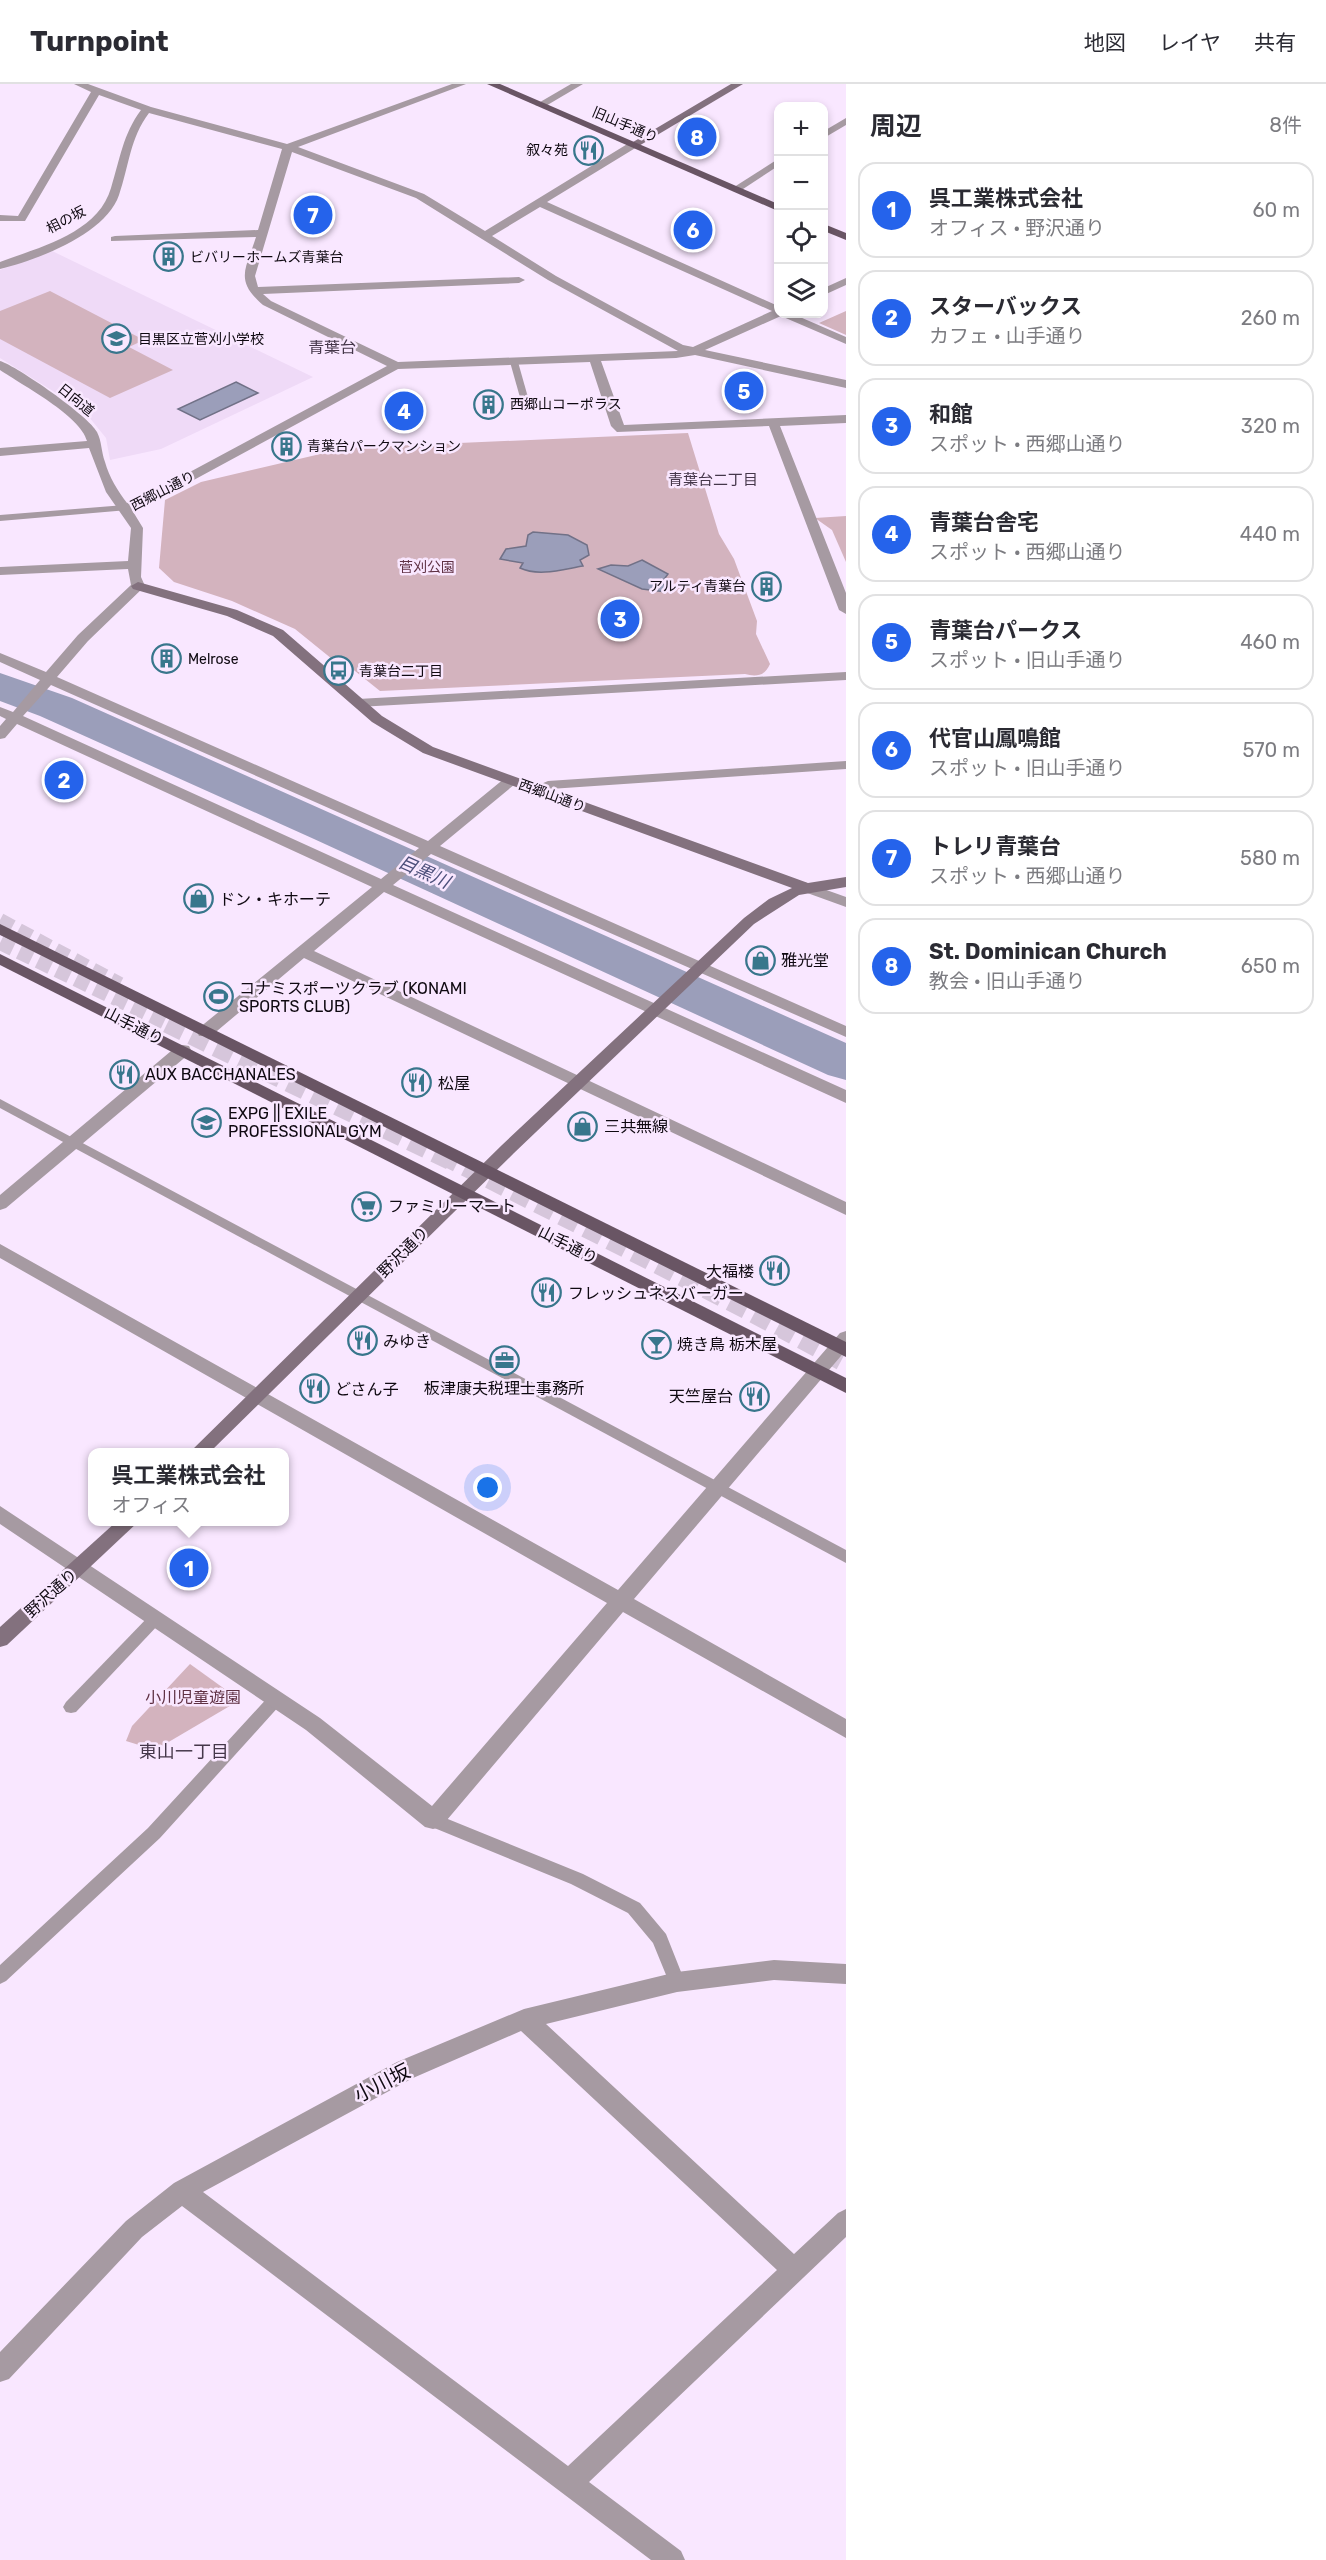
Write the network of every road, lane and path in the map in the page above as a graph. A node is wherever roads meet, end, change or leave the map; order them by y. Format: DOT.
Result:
graph roads {
  1 [pos="79,84"];
  2 [pos="461,84"];
  3 [pos="492,84"];
  4 [pos="578,84"];
  5 [pos="738,84"];
  6 [pos="96,91"];
  7 [pos="540,105"];
  8 [pos="147,109"];
  9 [pos="846,121"];
  10 [pos="828,132"];
  11 [pos="633,145"];
  12 [pos="288,147"];
  13 [pos="774,165"];
  14 [pos="736,189"];
  15 [pos="541,203"];
  16 [pos="774,206"];
  17 [pos="0,218"];
  18 [pos="828,229"];
  19 [pos="263,232"];
  20 [pos="483,237"];
  21 [pos="846,237"];
  22 [pos="115,238"];
  23 [pos="0,266"];
  24 [pos="519,280"];
  25 [pos="846,281"];
  26 [pos="828,290"];
  27 [pos="253,291"];
  28 [pos="774,310"];
  29 [pos="774,314"];
  30 [pos="794,318"];
  31 [pos="846,341"];
  32 [pos="692,352"];
  33 [pos="595,360"];
  34 [pos="514,362"];
  35 [pos="0,365"];
  36 [pos="396,366"];
  37 [pos="846,384"];
  38 [pos="527,408"];
  39 [pos="846,419"];
  40 [pos="773,422"];
  41 [pos="96,444"];
  42 [pos="0,452"];
  43 [pos="125,508"];
  44 [pos="0,519"];
  45 [pos="135,565"];
  46 [pos="0,571"];
  47 [pos="138,586"];
  48 [pos="846,610"];
  49 [pos="0,657"];
  50 [pos="846,676"];
  51 [pos="47,680"];
  52 [pos="358,703"];
  53 [pos="0,711"];
  54 [pos="17,716"];
  55 [pos="0,735"];
  56 [pos="846,765"];
  57 [pos="510,781"];
  58 [pos="534,790"];
  59 [pos="429,850"];
  60 [pos="846,882"];
  61 [pos="388,883"];
  62 [pos="804,887"];
  63 [pos="846,902"];
  64 [pos="0,929"];
  65 [pos="304,952"];
  66 [pos="0,959"];
  67 [pos="697,970"];
  68 [pos="659,1008"];
  69 [pos="205,1032"];
  70 [pos="846,1032"];
  71 [pos="183,1050"];
  72 [pos="579,1082"];
  73 [pos="846,1097"];
  74 [pos="0,1103"];
  75 [pos="74,1143"];
  76 [pos="487,1172"];
  77 [pos="464,1193"];
  78 [pos="0,1204"];
  79 [pos="846,1209"];
  80 [pos="0,1250"];
  81 [pos="360,1295"];
  82 [pos="843,1345"];
  83 [pos="817,1371"];
  84 [pos="846,1386"];
  85 [pos="258,1396"];
  86 [pos="204,1448"];
  87 [pos="718,1488"];
  88 [pos="0,1514"];
  89 [pos="123,1526"];
  90 [pos="846,1557"];
  91 [pos="78,1569"];
  92 [pos="622,1601"];
  93 [pos="155,1619"];
  94 [pos="0,1639"];
  95 [pos="276,1699"];
  96 [pos="71,1707"];
  97 [pos="846,1729"];
  98 [pos="433,1820"];
  99 [pos="846,1974"];
  100 [pos="0,1976"];
  101 [pos="677,1982"];
  102 [pos="524,2019"];
  103 [pos="182,2191"];
  104 [pos="846,2221"];
  105 [pos="794,2270"];
  106 [pos="0,2370"];
  107 [pos="570,2482"];
  108 [pos="672,2560"];
  1 -- 6 [label="street"];
  2 -- 12 [label="street"];
  3 -- 7 [label="main road, 旧山手通り"];
  4 -- 7 [label="street"];
  5 -- 11 [label="street"];
  6 -- 8 [label="street"];
  6 -- 17 [label="street"];
  7 -- 11 [label="main road, 旧山手通り"];
  8 -- 12 [label="street"];
  8 -- 23 [label="street, 相の坂"];
  9 -- 10 [label="street"];
  11 -- 14 [label="main road, 旧山手通り"];
  11 -- 15 [label="street"];
  12 -- 19 [label="street"];
  12 -- 20 [label="street"];
  13 -- 14 [label="street"];
  14 -- 16 [label="main road, 旧山手通り"];
  15 -- 20 [label="street"];
  15 -- 28 [label="street"];
  18 -- 21 [label="main road"];
  19 -- 22 [label="street"];
  19 -- 27 [label="street"];
  20 -- 32 [label="street"];
  24 -- 27 [label="street"];
  25 -- 26 [label="street"];
  27 -- 36 [label="street"];
  29 -- 32 [label="street"];
  30 -- 31 [label="street"];
  32 -- 33 [label="street"];
  32 -- 37 [label="street"];
  33 -- 34 [label="street"];
  33 -- 40 [label="street"];
  34 -- 36 [label="street"];
  34 -- 38 [label="lane"];
  35 -- 41 [label="street, 日向道"];
  36 -- 43 [label="street, 西郷山通り"];
  39 -- 40 [label="street"];
  40 -- 48 [label="street"];
  41 -- 42 [label="street"];
  41 -- 43 [label="street, 日向道"];
  43 -- 44 [label="lane"];
  43 -- 45 [label="street, 西郷山通り"];
  45 -- 46 [label="street"];
  45 -- 47 [label="street, 西郷山通り"];
  47 -- 51 [label="street"];
  47 -- 52 [label="street, 西郷山通り"];
  49 -- 51 [label="street"];
  50 -- 52 [label="street"];
  51 -- 54 [label="street"];
  51 -- 59 [label="street"];
  52 -- 57 [label="street, 西郷山通り"];
  53 -- 54 [label="street"];
  54 -- 55 [label="street"];
  54 -- 61 [label="street"];
  56 -- 58 [label="street"];
  57 -- 58 [label="street, 西郷山通り"];
  57 -- 59 [label="street"];
  58 -- 62 [label="street, 西郷山通り"];
  59 -- 61 [label="street"];
  59 -- 67 [label="street"];
  60 -- 62 [label="street"];
  61 -- 65 [label="street"];
  61 -- 68 [label="street"];
  62 -- 63 [label="street, 西郷山通り"];
  62 -- 67 [label="street"];
  64 -- 69 [label="main road, 山手通り"];
  65 -- 69 [label="street"];
  65 -- 72 [label="street"];
  66 -- 71 [label="main road, 山手通り"];
  67 -- 68 [label="street, 野沢通り"];
  67 -- 70 [label="street"];
  68 -- 72 [label="street, 野沢通り"];
  68 -- 73 [label="street"];
  69 -- 76 [label="main road, 山手通り"];
  71 -- 75 [label="street"];
  71 -- 77 [label="main road, 山手通り"];
  72 -- 76 [label="street, 野沢通り"];
  72 -- 79 [label="street"];
  74 -- 75 [label="lane"];
  75 -- 78 [label="street"];
  75 -- 81 [label="lane"];
  76 -- 77 [label="street, 野沢通り"];
  76 -- 82 [label="main road, 山手通り"];
  77 -- 81 [label="street, 野沢通り"];
  77 -- 83 [label="main road, 山手通り"];
  80 -- 85 [label="street"];
  81 -- 85 [label="street, 野沢通り"];
  81 -- 87 [label="lane"];
  82 -- 83 [label="street"];
  83 -- 84 [label="main road, 山手通り"];
  83 -- 87 [label="street"];
  85 -- 86 [label="street, 野沢通り"];
  85 -- 92 [label="street"];
  87 -- 90 [label="lane"];
  87 -- 92 [label="street"];
  88 -- 91 [label="street"];
  89 -- 91 [label="street, 野沢通り"];
  91 -- 93 [label="street"];
  91 -- 94 [label="street, 野沢通り"];
  92 -- 97 [label="street"];
  92 -- 98 [label="street"];
  93 -- 95 [label="street"];
  93 -- 96 [label="lane"];
  95 -- 98 [label="street"];
  95 -- 100 [label="lane"];
  98 -- 101 [label="lane"];
  99 -- 101 [label="street, 小川坂"];
  101 -- 102 [label="street, 小川坂"];
  102 -- 103 [label="street, 小川坂"];
  102 -- 105 [label="street"];
  103 -- 106 [label="street, 小川坂"];
  103 -- 107 [label="street"];
  104 -- 105 [label="street"];
  105 -- 107 [label="street"];
  107 -- 108 [label="street"];
}
